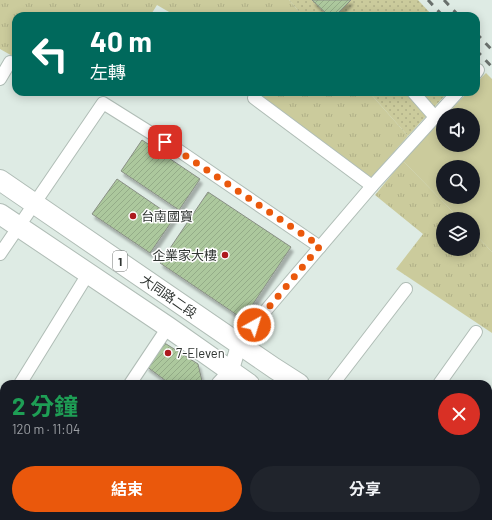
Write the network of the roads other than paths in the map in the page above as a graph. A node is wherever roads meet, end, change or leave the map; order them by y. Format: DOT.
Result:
graph roads {
  1 [pos="10,62"];
  2 [pos="0,79"];
  3 [pos="417,96"];
  4 [pos="454,96"];
  5 [pos="254,98"];
  6 [pos="435,117"];
  7 [pos="0,180"];
  8 [pos="372,186"];
  9 [pos="34,203"];
  10 [pos="0,214"];
  11 [pos="19,227"];
  12 [pos="320,246"];
  13 [pos="0,254"];
  14 [pos="88,274"];
  15 [pos="406,289"];
  16 [pos="168,327"];
  17 [pos="476,332"];
  18 [pos="239,344"];
  19 [pos="22,380"];
  20 [pos="133,380"];
  21 [pos="236,380"];
  22 [pos="237,380"];
  23 [pos="293,380"];
  24 [pos="335,380"];
  25 [pos="442,380"];
  1 -- 2 [label="street"];
  3 -- 6 [label="street"];
  4 -- 6 [label="street"];
  5 -- 8 [label="street"];
  6 -- 8 [label="street"];
  7 -- 9 [label="main road, 大同路二段 / 1"];
  8 -- 12 [label="street"];
  9 -- 11 [label="street"];
  9 -- 12 [label="street"];
  9 -- 18 [label="main road, 大同路二段 / 1"];
  10 -- 11 [label="main road, 大同路二段 / 1"];
  11 -- 13 [label="street"];
  11 -- 14 [label="main road, 大同路二段 / 1"];
  12 -- 18 [label="street"];
  14 -- 16 [label="main road, 大同路二段 / 1"];
  14 -- 19 [label="street"];
  15 -- 24 [label="street"];
  16 -- 20 [label="street"];
  16 -- 21 [label="main road, 大同路二段 / 1"];
  17 -- 25 [label="street"];
  18 -- 22 [label="street"];
  18 -- 23 [label="main road, 大同路二段 / 1"];
}
